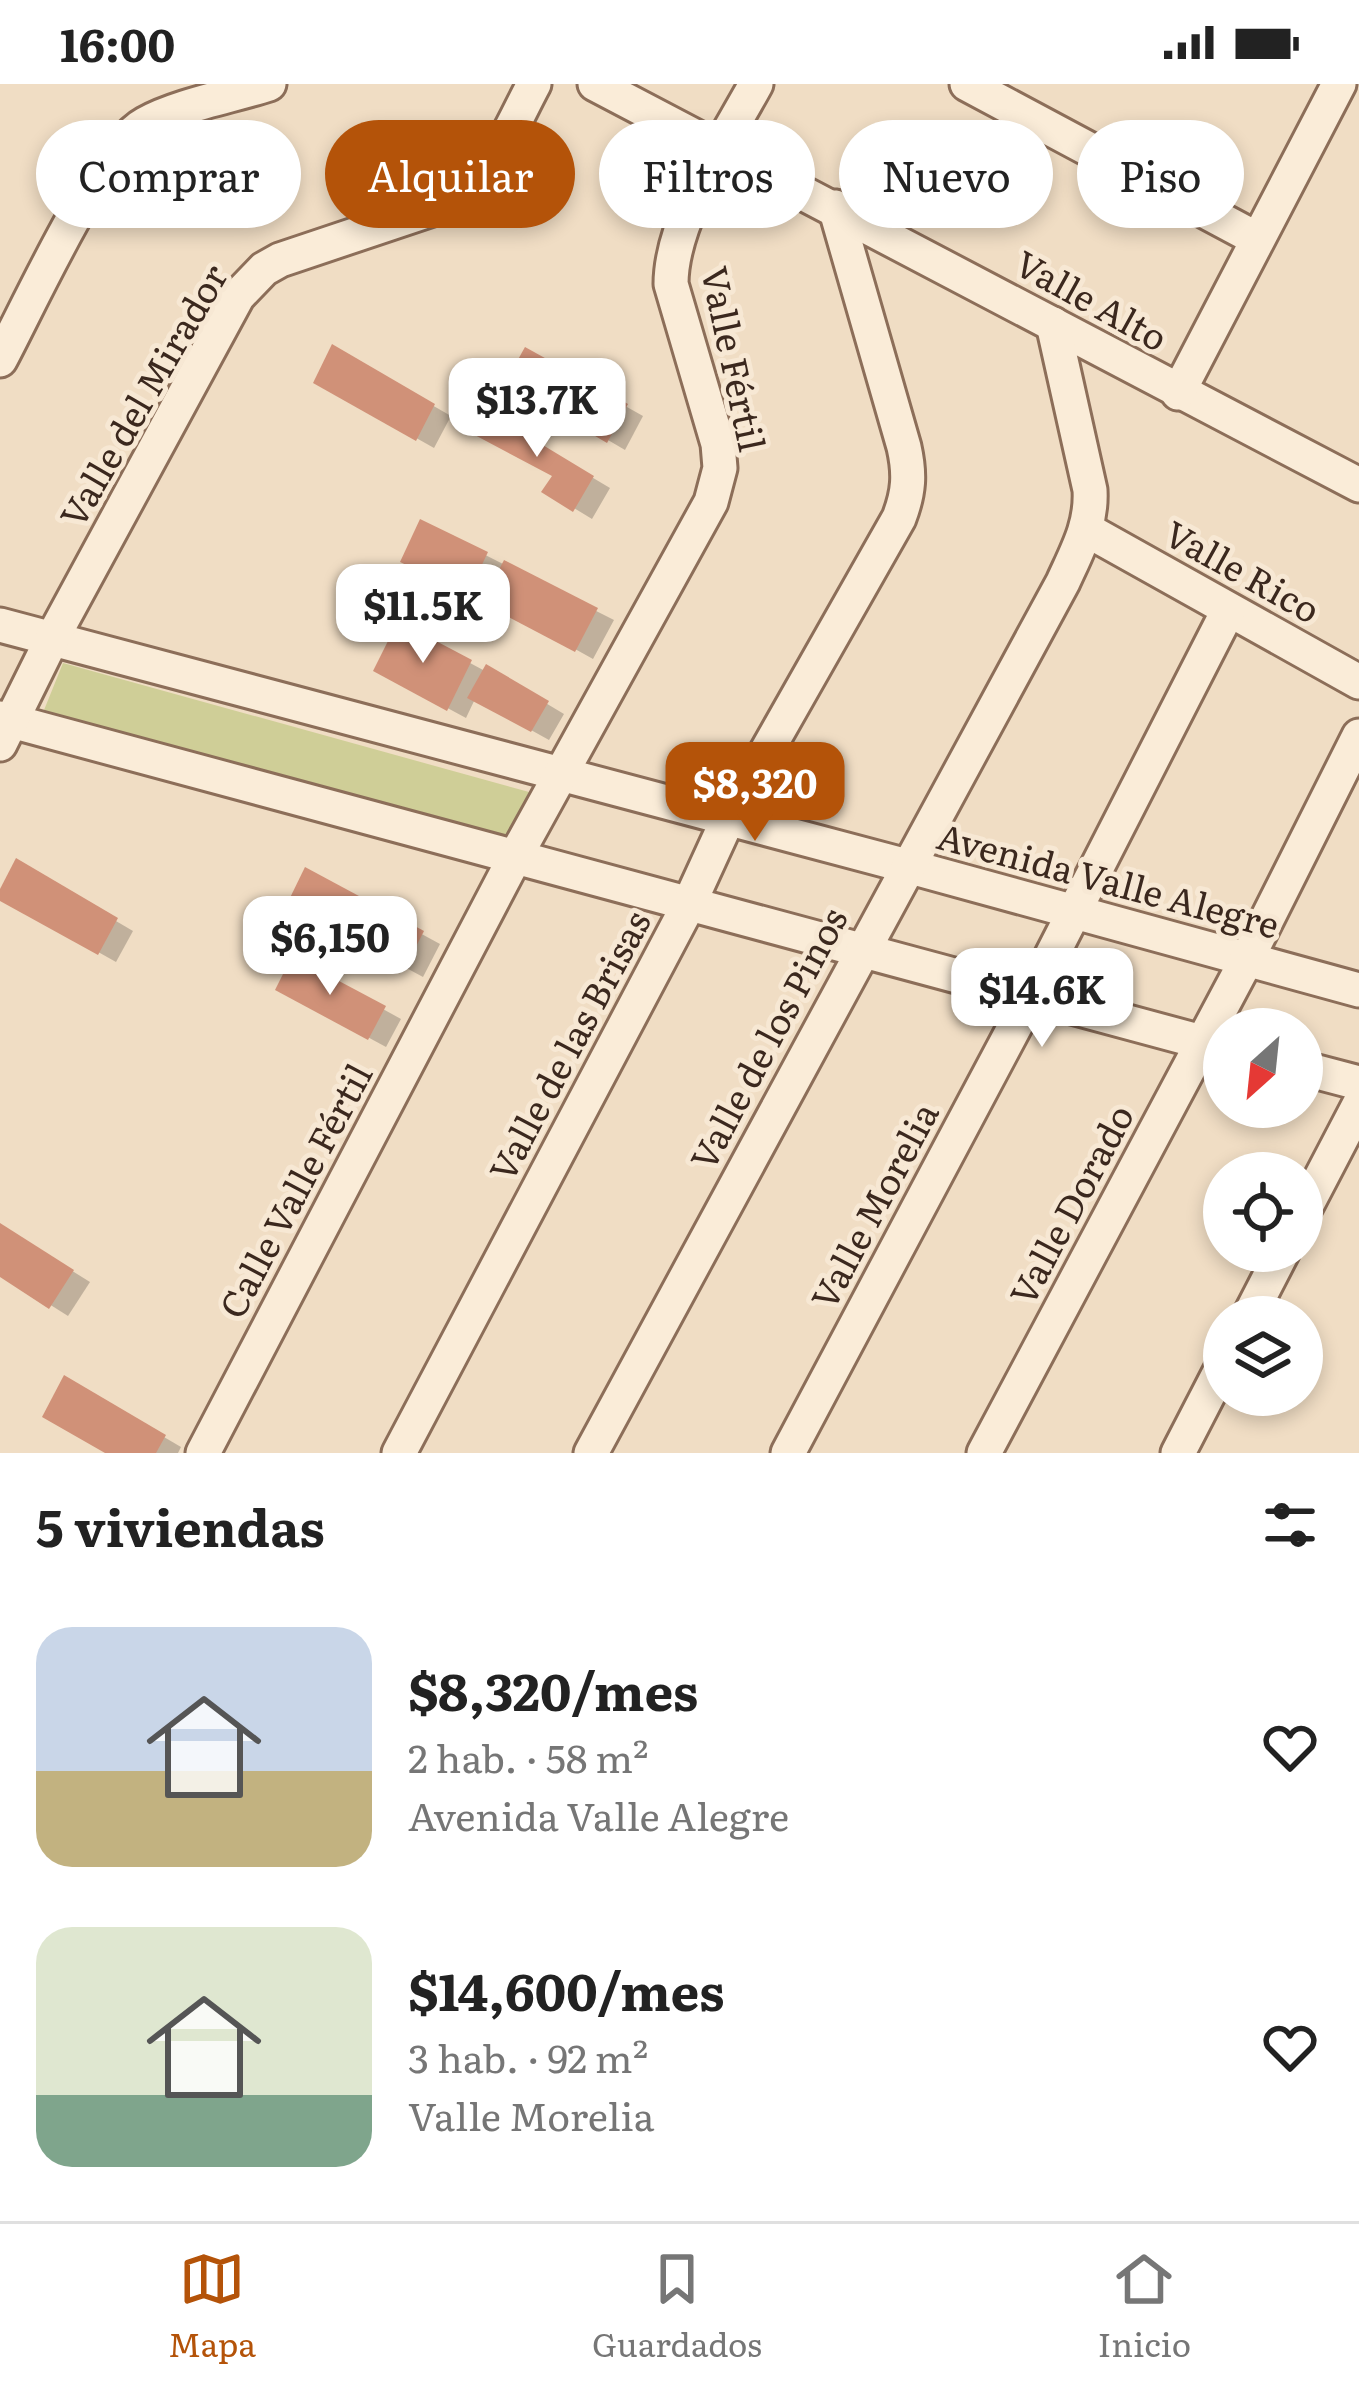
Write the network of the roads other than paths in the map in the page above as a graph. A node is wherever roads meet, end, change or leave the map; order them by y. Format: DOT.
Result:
graph roads {
  1 [pos="269,84"];
  2 [pos="534,84"];
  3 [pos="595,84"];
  4 [pos="756,84"];
  5 [pos="967,84"];
  6 [pos="1338,84"];
  7 [pos="664,120"];
  8 [pos="736,120"];
  9 [pos="815,197"];
  10 [pos="835,207"];
  11 [pos="685,228"];
  12 [pos="1257,238"];
  13 [pos="1053,324"];
  14 [pos="0,360"];
  15 [pos="1178,393"];
  16 [pos="1355,474"];
  17 [pos="1087,530"];
  18 [pos="1228,611"];
  19 [pos="0,626"];
  20 [pos="53,637"];
  21 [pos="1359,682"];
  22 [pos="4,728"];
  23 [pos="1359,736"];
  24 [pos="560,775"];
  25 [pos="728,821"];
  26 [pos="514,859"];
  27 [pos="907,866"];
  28 [pos="689,904"];
  29 [pos="1073,912"];
  30 [pos="861,950"];
  31 [pos="1247,959"];
  32 [pos="1359,990"];
  33 [pos="1030,998"];
  34 [pos="1228,1008"];
  35 [pos="1203,1042"];
  36 [pos="1203,1065"];
  37 [pos="1323,1074"];
  38 [pos="1359,1083"];
  39 [pos="1359,1105"];
  40 [pos="1323,1174"];
  41 [pos="1203,1405"];
  42 [pos="203,1453"];
  43 [pos="399,1453"];
  44 [pos="591,1453"];
  45 [pos="788,1453"];
  46 [pos="984,1453"];
  47 [pos="1178,1453"];
  1 -- 14 [label="street"];
  2 -- 20 [label="street, Valle del Mirador"];
  3 -- 7 [label="street, Valle Alto"];
  4 -- 8 [label="street, Valle Fértil"];
  5 -- 12 [label="street"];
  6 -- 12 [label="street"];
  9 -- 10 [label="street, Valle Alto"];
  10 -- 13 [label="street, Valle Alto"];
  10 -- 25 [label="street, Valle de las Brisas"];
  11 -- 24 [label="street, Valle Fértil"];
  12 -- 15 [label="street"];
  13 -- 15 [label="street, Valle Alto"];
  13 -- 17 [label="street, Valle de los Pinos"];
  15 -- 16 [label="street, Valle Alto"];
  17 -- 18 [label="street, Valle Rico"];
  17 -- 27 [label="street, Valle de los Pinos"];
  18 -- 21 [label="street, Valle Rico"];
  18 -- 29 [label="street, Valle Morelia"];
  19 -- 20 [label="street, Avenida Valle Alegre"];
  20 -- 22 [label="street, Valle del Mirador"];
  20 -- 24 [label="street, Avenida Valle Alegre"];
  22 -- 26 [label="street"];
  23 -- 31 [label="street, Valle Dorado"];
  24 -- 25 [label="street, Avenida Valle Alegre"];
  24 -- 26 [label="street, Calle Valle Fértil"];
  25 -- 27 [label="street, Avenida Valle Alegre"];
  25 -- 28 [label="street, Valle de las Brisas"];
  26 -- 28 [label="street"];
  26 -- 42 [label="street, Calle Valle Fértil"];
  27 -- 29 [label="street, Avenida Valle Alegre"];
  27 -- 30 [label="street, Valle de los Pinos"];
  28 -- 30 [label="street"];
  28 -- 43 [label="street, Valle de las Brisas"];
  29 -- 31 [label="street, Avenida Valle Alegre"];
  29 -- 33 [label="street, Valle Morelia"];
  30 -- 33 [label="street"];
  30 -- 44 [label="street, Valle de los Pinos"];
  31 -- 32 [label="street, Avenida Valle Alegre"];
  31 -- 34 [label="street, Valle Dorado"];
  33 -- 35 [label="street"];
  33 -- 45 [label="street, Valle Morelia"];
  36 -- 46 [label="street, Valle Dorado"];
  37 -- 38 [label="street"];
  39 -- 40 [label="street"];
  41 -- 47 [label="street"];
}
